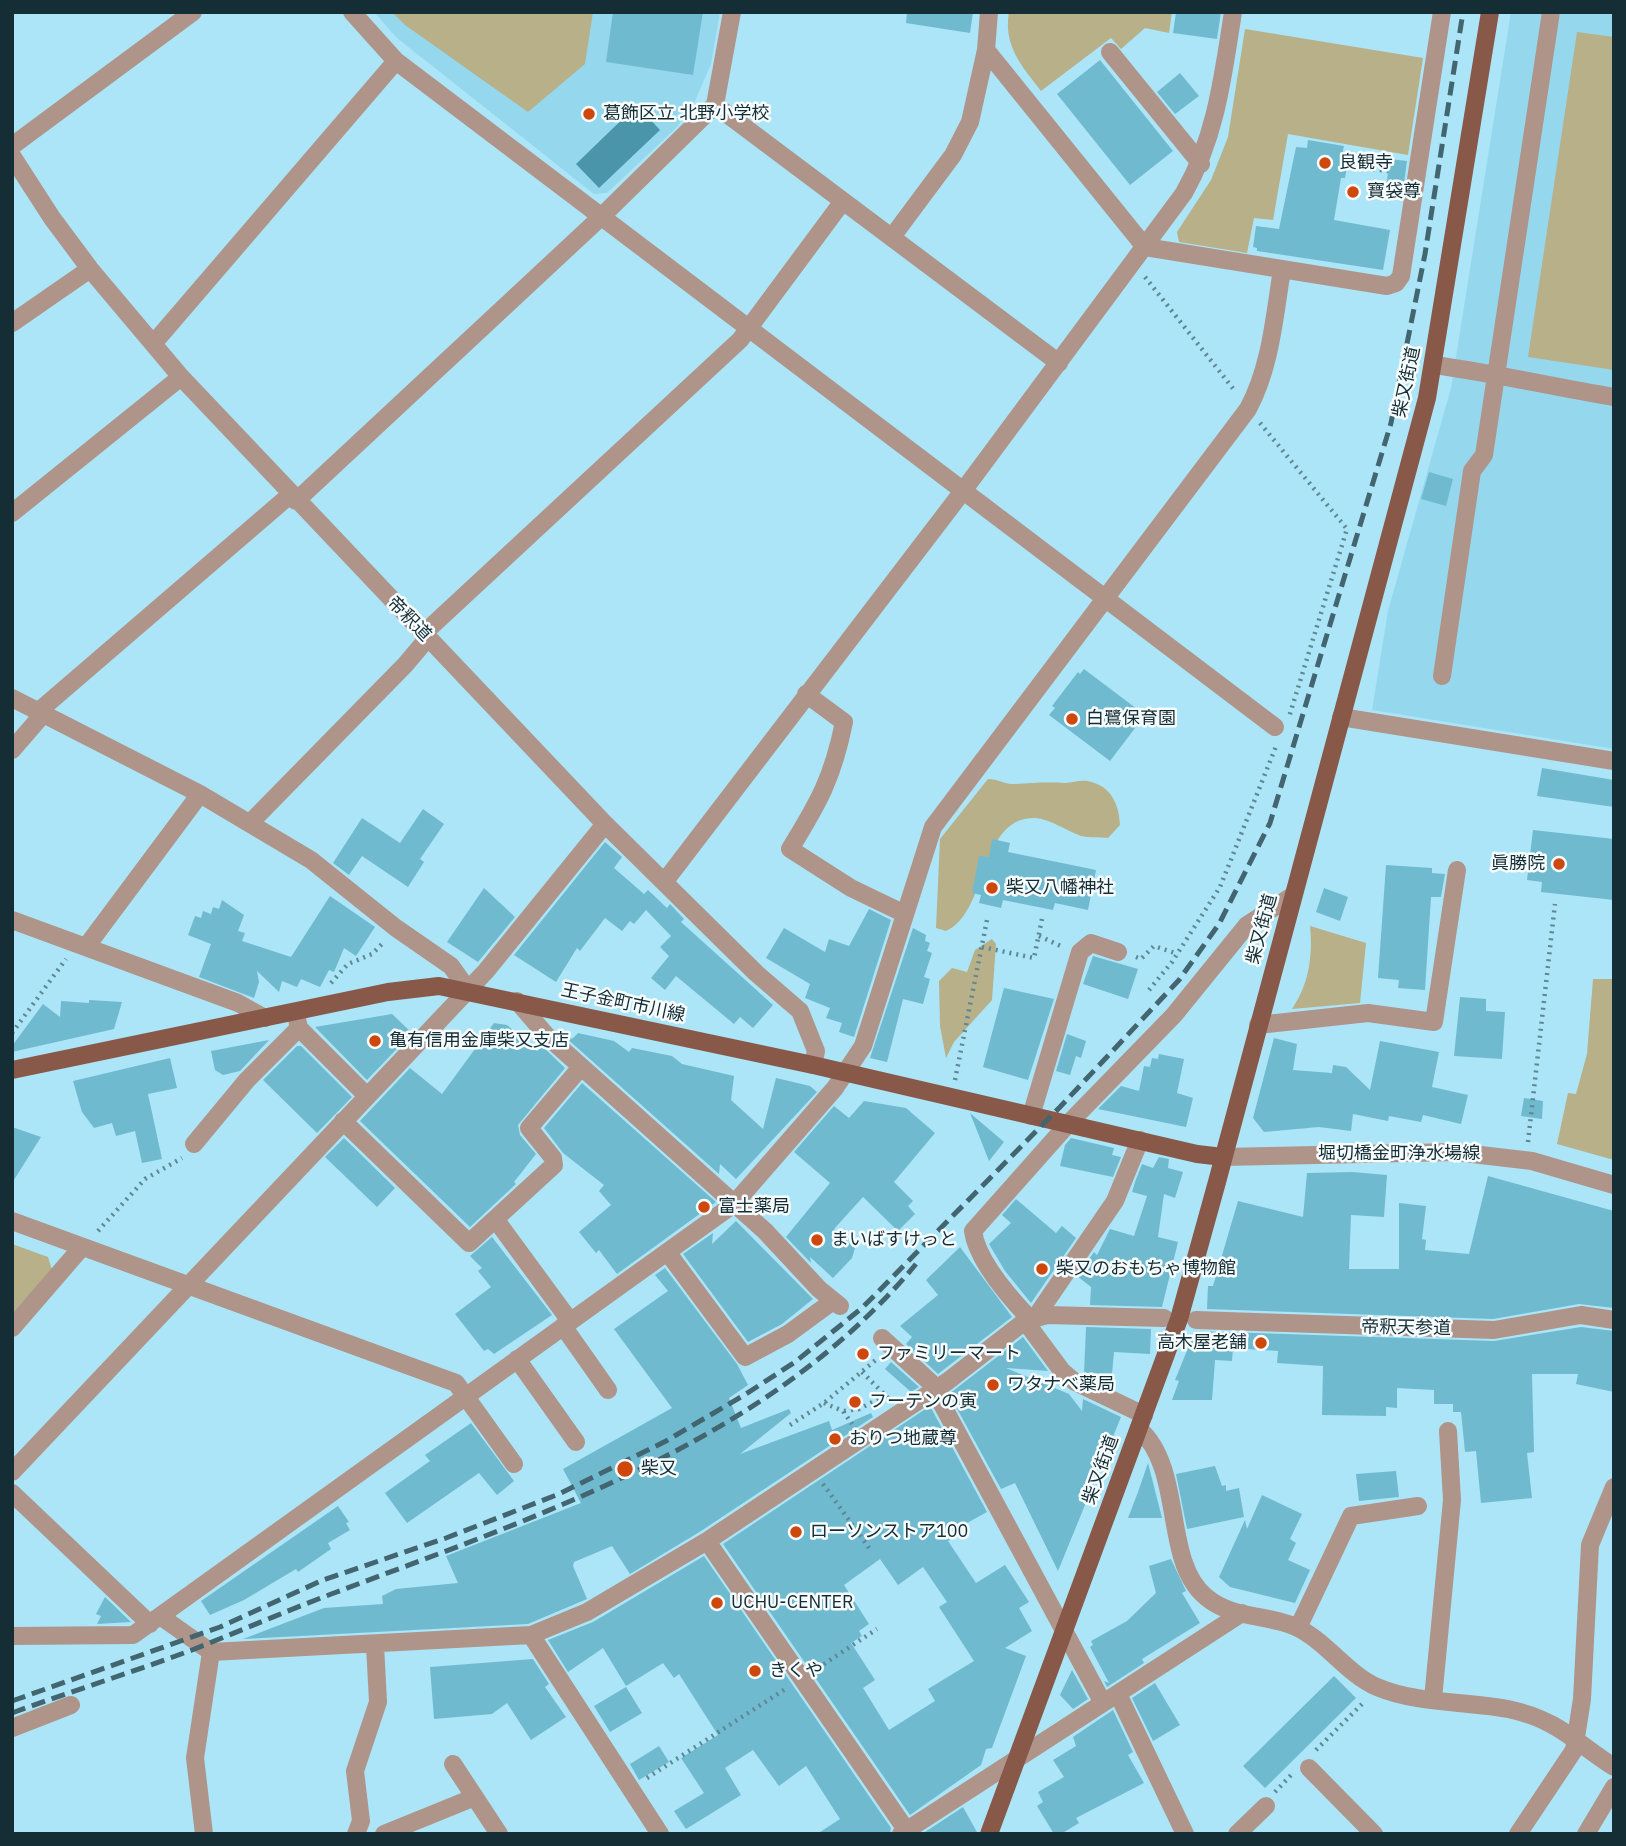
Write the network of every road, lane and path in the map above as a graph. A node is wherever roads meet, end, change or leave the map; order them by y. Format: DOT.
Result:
graph roads {
  1 [pos="193,12"];
  2 [pos="352,12"];
  3 [pos="732,12"];
  4 [pos="989,12"];
  5 [pos="1233,12"];
  6 [pos="1442,12"];
  7 [pos="1490,12"];
  8 [pos="1551,12"];
  9 [pos="986,50"];
  10 [pos="1110,52"];
  11 [pos="396,61"];
  12 [pos="715,105"];
  13 [pos="12,146"];
  14 [pos="12,156"];
  15 [pos="1201,164"];
  16 [pos="1352,167"];
  17 [pos="1388,171"];
  18 [pos="843,201"];
  19 [pos="601,217"];
  20 [pos="892,237"];
  21 [pos="1145,247"];
  22 [pos="1133,264"];
  23 [pos="90,269"];
  24 [pos="1282,270"];
  25 [pos="12,323"];
  26 [pos="748,328"];
  27 [pos="153,344"];
  28 [pos="1059,363"];
  29 [pos="1434,365"];
  30 [pos="1497,373"];
  31 [pos="181,377"];
  32 [pos="1614,397"];
  33 [pos="1248,410"];
  34 [pos="963,491"];
  35 [pos="293,498"];
  36 [pos="12,513"];
  37 [pos="1106,600"];
  38 [pos="425,636"];
  39 [pos="1443,676"];
  40 [pos="806,694"];
  41 [pos="12,698"];
  42 [pos="42,711"];
  43 [pos="1341,717"];
  44 [pos="1282,726"];
  45 [pos="12,750"];
  46 [pos="1614,761"];
  47 [pos="200,794"];
  48 [pos="250,823"];
  49 [pos="605,824"];
  50 [pos="1457,870"];
  51 [pos="665,881"];
  52 [pos="1292,896"];
  53 [pos="1555,904"];
  54 [pos="905,914"];
  55 [pos="1043,914"];
  56 [pos="12,920"];
  57 [pos="987,920"];
  58 [pos="396,928"];
  59 [pos="81,945"];
  60 [pos="982,947"];
  61 [pos="1118,951"];
  62 [pos="1178,954"];
  63 [pos="326,989"];
  64 [pos="468,990"];
  65 [pos="1149,990"];
  66 [pos="517,1001"];
  67 [pos="265,1018"];
  68 [pos="297,1020"];
  69 [pos="1258,1025"];
  70 [pos="12,1033"];
  71 [pos="813,1065"];
  72 [pos="581,1067"];
  73 [pos="12,1070"];
  74 [pos="847,1073"];
  75 [pos="954,1083"];
  76 [pos="367,1096"];
  77 [pos="1031,1116"];
  78 [pos="344,1121"];
  79 [pos="1069,1124"];
  80 [pos="1140,1140"];
  81 [pos="1528,1143"];
  82 [pos="194,1144"];
  83 [pos="1223,1157"];
  84 [pos="1614,1185"];
  85 [pos="734,1204"];
  86 [pos="496,1220"];
  87 [pos="12,1222"];
  88 [pos="82,1247"];
  89 [pos="668,1253"];
  90 [pos="190,1285"];
  91 [pos="1035,1317"];
  92 [pos="1164,1318"];
  93 [pos="1196,1320"];
  94 [pos="1614,1320"];
  95 [pos="566,1323"];
  96 [pos="12,1328"];
  97 [pos="887,1343"];
  98 [pos="517,1359"];
  99 [pos="862,1372"];
  100 [pos="608,1390"];
  101 [pos="935,1390"];
  102 [pos="465,1395"];
  103 [pos="886,1395"];
  104 [pos="824,1403"];
  105 [pos="843,1411"];
  106 [pos="903,1411"];
  107 [pos="1141,1422"];
  108 [pos="790,1424"];
  109 [pos="1448,1431"];
  110 [pos="863,1438"];
  111 [pos="576,1442"];
  112 [pos="514,1464"];
  113 [pos="12,1472"];
  114 [pos="814,1472"];
  115 [pos="1613,1490"];
  116 [pos="12,1493"];
  117 [pos="1418,1506"];
  118 [pos="707,1541"];
  119 [pos="869,1548"];
  120 [pos="1242,1613"];
  121 [pos="155,1620"];
  122 [pos="1298,1628"];
  123 [pos="877,1629"];
  124 [pos="1064,1633"];
  125 [pos="531,1635"];
  126 [pos="12,1636"];
  127 [pos="375,1645"];
  128 [pos="211,1652"];
  129 [pos="803,1678"];
  130 [pos="1376,1686"];
  131 [pos="1110,1699"];
  132 [pos="1433,1699"];
  133 [pos="71,1705"];
  134 [pos="12,1728"];
  135 [pos="1576,1738"];
  136 [pos="1019,1755"];
  137 [pos="453,1764"];
  138 [pos="1305,1765"];
  139 [pos="1614,1767"];
  140 [pos="1614,1787"];
  141 [pos="632,1788"];
  142 [pos="475,1797"];
  143 [pos="1266,1806"];
  144 [pos="905,1833"];
  145 [pos="204,1834"];
  146 [pos="356,1834"];
  147 [pos="384,1834"];
  148 [pos="499,1834"];
  149 [pos="660,1834"];
  150 [pos="989,1834"];
  151 [pos="1185,1834"];
  152 [pos="1237,1834"];
  153 [pos="1374,1834"];
  154 [pos="1518,1834"];
  155 [pos="1586,1834"];
  1 -- 13 [label="street"];
  2 -- 11 [label="street"];
  3 -- 12 [label="street"];
  4 -- 9 [label="street"];
  5 -- 15 [label="street"];
  6 -- 24 [label="street"];
  7 -- 29 [label="main road, 柴又街道"];
  8 -- 30 [label="street"];
  9 -- 20 [label="street"];
  9 -- 21 [label="street"];
  10 -- 15 [label="street"];
  11 -- 19 [label="street"];
  11 -- 27 [label="street"];
  12 -- 18 [label="street"];
  12 -- 19 [label="street"];
  14 -- 23 [label="street, 帝釈道"];
  15 -- 21 [label="street"];
  16 -- 17 [label="path"];
  18 -- 20 [label="street"];
  18 -- 26 [label="street"];
  19 -- 26 [label="street"];
  19 -- 35 [label="street"];
  20 -- 28 [label="street"];
  21 -- 22 [label="street"];
  21 -- 24 [label="street"];
  22 -- 28 [label="street"];
  22 -- 33 [label="path"];
  23 -- 25 [label="street"];
  23 -- 27 [label="street, 帝釈道"];
  24 -- 33 [label="street"];
  26 -- 34 [label="street"];
  26 -- 38 [label="street"];
  27 -- 31 [label="street, 帝釈道"];
  28 -- 34 [label="street"];
  29 -- 30 [label="street"];
  29 -- 43 [label="main road, 柴又街道"];
  30 -- 32 [label="street"];
  30 -- 39 [label="street"];
  31 -- 35 [label="street, 帝釈道"];
  31 -- 36 [label="street"];
  33 -- 37 [label="street"];
  33 -- 44 [label="path"];
  34 -- 37 [label="street"];
  34 -- 40 [label="street"];
  35 -- 38 [label="street, 帝釈道"];
  35 -- 42 [label="street"];
  37 -- 44 [label="street"];
  37 -- 54 [label="street"];
  38 -- 48 [label="street"];
  38 -- 49 [label="street, 帝釈道"];
  40 -- 51 [label="street"];
  40 -- 54 [label="street"];
  41 -- 42 [label="street"];
  42 -- 45 [label="street"];
  42 -- 47 [label="street"];
  43 -- 46 [label="street"];
  43 -- 52 [label="main road, 柴又街道"];
  44 -- 62 [label="path"];
  47 -- 48 [label="street"];
  47 -- 59 [label="street"];
  48 -- 58 [label="street"];
  49 -- 51 [label="street, 帝釈道"];
  49 -- 64 [label="street"];
  50 -- 69 [label="street"];
  51 -- 71 [label="street, 帝釈道"];
  52 -- 69 [label="main road, 柴又街道"];
  52 -- 79 [label="street"];
  53 -- 81 [label="path"];
  54 -- 74 [label="street"];
  55 -- 60 [label="path"];
  56 -- 59 [label="street"];
  57 -- 60 [label="path"];
  58 -- 63 [label="path"];
  58 -- 64 [label="street"];
  59 -- 67 [label="street"];
  59 -- 70 [label="path"];
  60 -- 75 [label="path"];
  61 -- 62 [label="path"];
  61 -- 77 [label="street"];
  62 -- 65 [label="path"];
  64 -- 66 [label="main road, 王子金町市川線"];
  64 -- 68 [label="main road, 王子金町市川線"];
  64 -- 76 [label="street"];
  66 -- 71 [label="main road, 王子金町市川線"];
  66 -- 72 [label="street"];
  67 -- 68 [label="main road, 王子金町市川線"];
  67 -- 73 [label="main road, 王子金町市川線"];
  68 -- 76 [label="street"];
  68 -- 82 [label="street"];
  69 -- 83 [label="main road, 柴又街道"];
  71 -- 74 [label="main road, 王子金町市川線"];
  72 -- 85 [label="street"];
  72 -- 86 [label="street"];
  74 -- 77 [label="main road, 王子金町市川線"];
  74 -- 85 [label="street"];
  76 -- 78 [label="street"];
  77 -- 79 [label="main road, 王子金町市川線"];
  78 -- 86 [label="street"];
  78 -- 90 [label="street"];
  79 -- 80 [label="main road, 王子金町市川線"];
  79 -- 91 [label="street"];
  80 -- 83 [label="main road, 王子金町市川線"];
  80 -- 91 [label="street"];
  82 -- 88 [label="path"];
  83 -- 84 [label="street, 堀切橋金町浄水場線"];
  83 -- 107 [label="main road, 柴又街道"];
  85 -- 89 [label="street"];
  85 -- 89 [label="street"];
  86 -- 95 [label="street"];
  87 -- 88 [label="street"];
  88 -- 90 [label="street"];
  88 -- 96 [label="street"];
  89 -- 95 [label="street"];
  90 -- 102 [label="street"];
  90 -- 113 [label="street"];
  91 -- 92 [label="street"];
  91 -- 101 [label="street"];
  91 -- 107 [label="street"];
  93 -- 94 [label="street, 帝釈天参道"];
  95 -- 98 [label="street"];
  95 -- 100 [label="street"];
  97 -- 99 [label="path"];
  97 -- 101 [label="street"];
  98 -- 102 [label="street"];
  98 -- 111 [label="street"];
  99 -- 103 [label="path"];
  99 -- 104 [label="path"];
  101 -- 106 [label="street"];
  101 -- 124 [label="street"];
  102 -- 112 [label="street"];
  102 -- 121 [label="street"];
  103 -- 105 [label="path"];
  103 -- 106 [label="path"];
  104 -- 105 [label="path"];
  104 -- 108 [label="path"];
  105 -- 110 [label="path"];
  106 -- 110 [label="street"];
  107 -- 120 [label="street"];
  107 -- 124 [label="main road, 柴又街道"];
  109 -- 132 [label="street"];
  110 -- 114 [label="street"];
  114 -- 118 [label="street"];
  114 -- 119 [label="path"];
  115 -- 135 [label="street"];
  116 -- 121 [label="street"];
  117 -- 122 [label="street"];
  118 -- 125 [label="street"];
  118 -- 129 [label="street"];
  120 -- 122 [label="street"];
  120 -- 131 [label="street"];
  121 -- 126 [label="street"];
  121 -- 128 [label="street"];
  122 -- 130 [label="street"];
  123 -- 129 [label="path"];
  124 -- 131 [label="street"];
  124 -- 136 [label="main road, 柴又街道"];
  125 -- 127 [label="street"];
  125 -- 141 [label="street"];
  127 -- 128 [label="street"];
  127 -- 146 [label="street"];
  128 -- 145 [label="street"];
  129 -- 141 [label="path"];
  129 -- 144 [label="street"];
  130 -- 132 [label="street"];
  130 -- 138 [label="path"];
  131 -- 136 [label="street"];
  131 -- 151 [label="street"];
  132 -- 135 [label="street"];
  133 -- 134 [label="street"];
  135 -- 139 [label="street"];
  135 -- 154 [label="street"];
  136 -- 144 [label="street"];
  136 -- 150 [label="main road, 柴又街道"];
  137 -- 142 [label="street"];
  138 -- 143 [label="path"];
  138 -- 153 [label="street"];
  140 -- 155 [label="street"];
  141 -- 149 [label="street"];
  142 -- 147 [label="street"];
  142 -- 148 [label="street"];
  143 -- 152 [label="street"];
}
